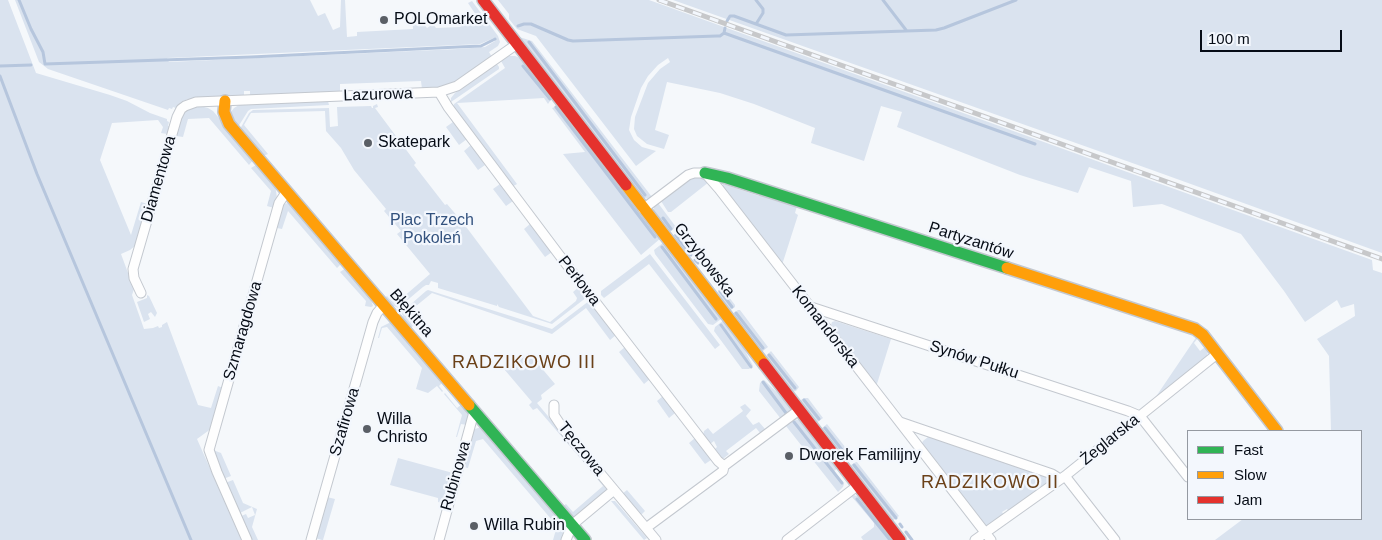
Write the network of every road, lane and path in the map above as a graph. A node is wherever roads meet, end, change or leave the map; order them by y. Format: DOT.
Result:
graph roads {
  1 [pos="483,0"];
  2 [pos="517,44"];
  3 [pos="438,92"];
  4 [pos="225,101"];
  5 [pos="705,173"];
  6 [pos="287,191"];
  7 [pos="643,209"];
  8 [pos="141,293"];
  9 [pos="383,306"];
  10 [pos="808,306"];
  11 [pos="1217,354"];
  12 [pos="554,405"];
  13 [pos="799,410"];
  14 [pos="474,412"];
  15 [pos="1140,416"];
  16 [pos="900,422"];
  17 [pos="1276,430"];
  18 [pos="724,466"];
  19 [pos="1187,476"];
  20 [pos="1063,477"];
  21 [pos="857,486"];
  22 [pos="614,490"];
  23 [pos="572,525"];
  24 [pos="646,528"];
  25 [pos="988,536"];
  26 [pos="247,540"];
  27 [pos="311,540"];
  28 [pos="438,540"];
  29 [pos="566,540"];
  30 [pos="585,540"];
  31 [pos="656,540"];
  32 [pos="787,540"];
  33 [pos="900,540"];
  34 [pos="975,540"];
  35 [pos="1114,540"];
  1 -- 2 [label="street, Grzybowska"];
  2 -- 3 [label="street, Lazurowa"];
  2 -- 7 [label="street, Grzybowska"];
  3 -- 4 [label="street, Lazurowa"];
  3 -- 18 [label="street, Perłowa"];
  4 -- 6 [label="street, Błękitna"];
  4 -- 8 [label="street, Diamentowa"];
  5 -- 7 [label="street"];
  5 -- 10 [label="street, Komandorska"];
  5 -- 11 [label="street, Partyzantów"];
  6 -- 9 [label="street, Błękitna"];
  6 -- 26 [label="street, Szmaragdowa"];
  7 -- 13 [label="street, Grzybowska"];
  9 -- 14 [label="street, Błękitna"];
  9 -- 27 [label="street, Szafirowa"];
  10 -- 15 [label="street, Synów Pułku"];
  10 -- 16 [label="street, Komandorska"];
  11 -- 15 [label="street, Żeglarska"];
  11 -- 17 [label="street, Partyzantów"];
  12 -- 22 [label="street, Tęczowa"];
  13 -- 18 [label="street"];
  13 -- 21 [label="street, Grzybowska"];
  14 -- 23 [label="street, Błękitna"];
  14 -- 28 [label="street, Rubinowa"];
  15 -- 19 [label="street"];
  15 -- 20 [label="street, Żeglarska"];
  16 -- 20 [label="street"];
  16 -- 25 [label="street, Komandorska"];
  18 -- 24 [label="street"];
  20 -- 25 [label="street, Żeglarska"];
  20 -- 35 [label="street"];
  21 -- 32 [label="street"];
  21 -- 33 [label="street, Grzybowska"];
  22 -- 23 [label="street, Tęczowa"];
  22 -- 24 [label="street, Tęczowa"];
  23 -- 29 [label="street"];
  23 -- 30 [label="street, Błękitna"];
  24 -- 31 [label="street, Tęczowa"];
  25 -- 34 [label="street, Żeglarska"];
}
